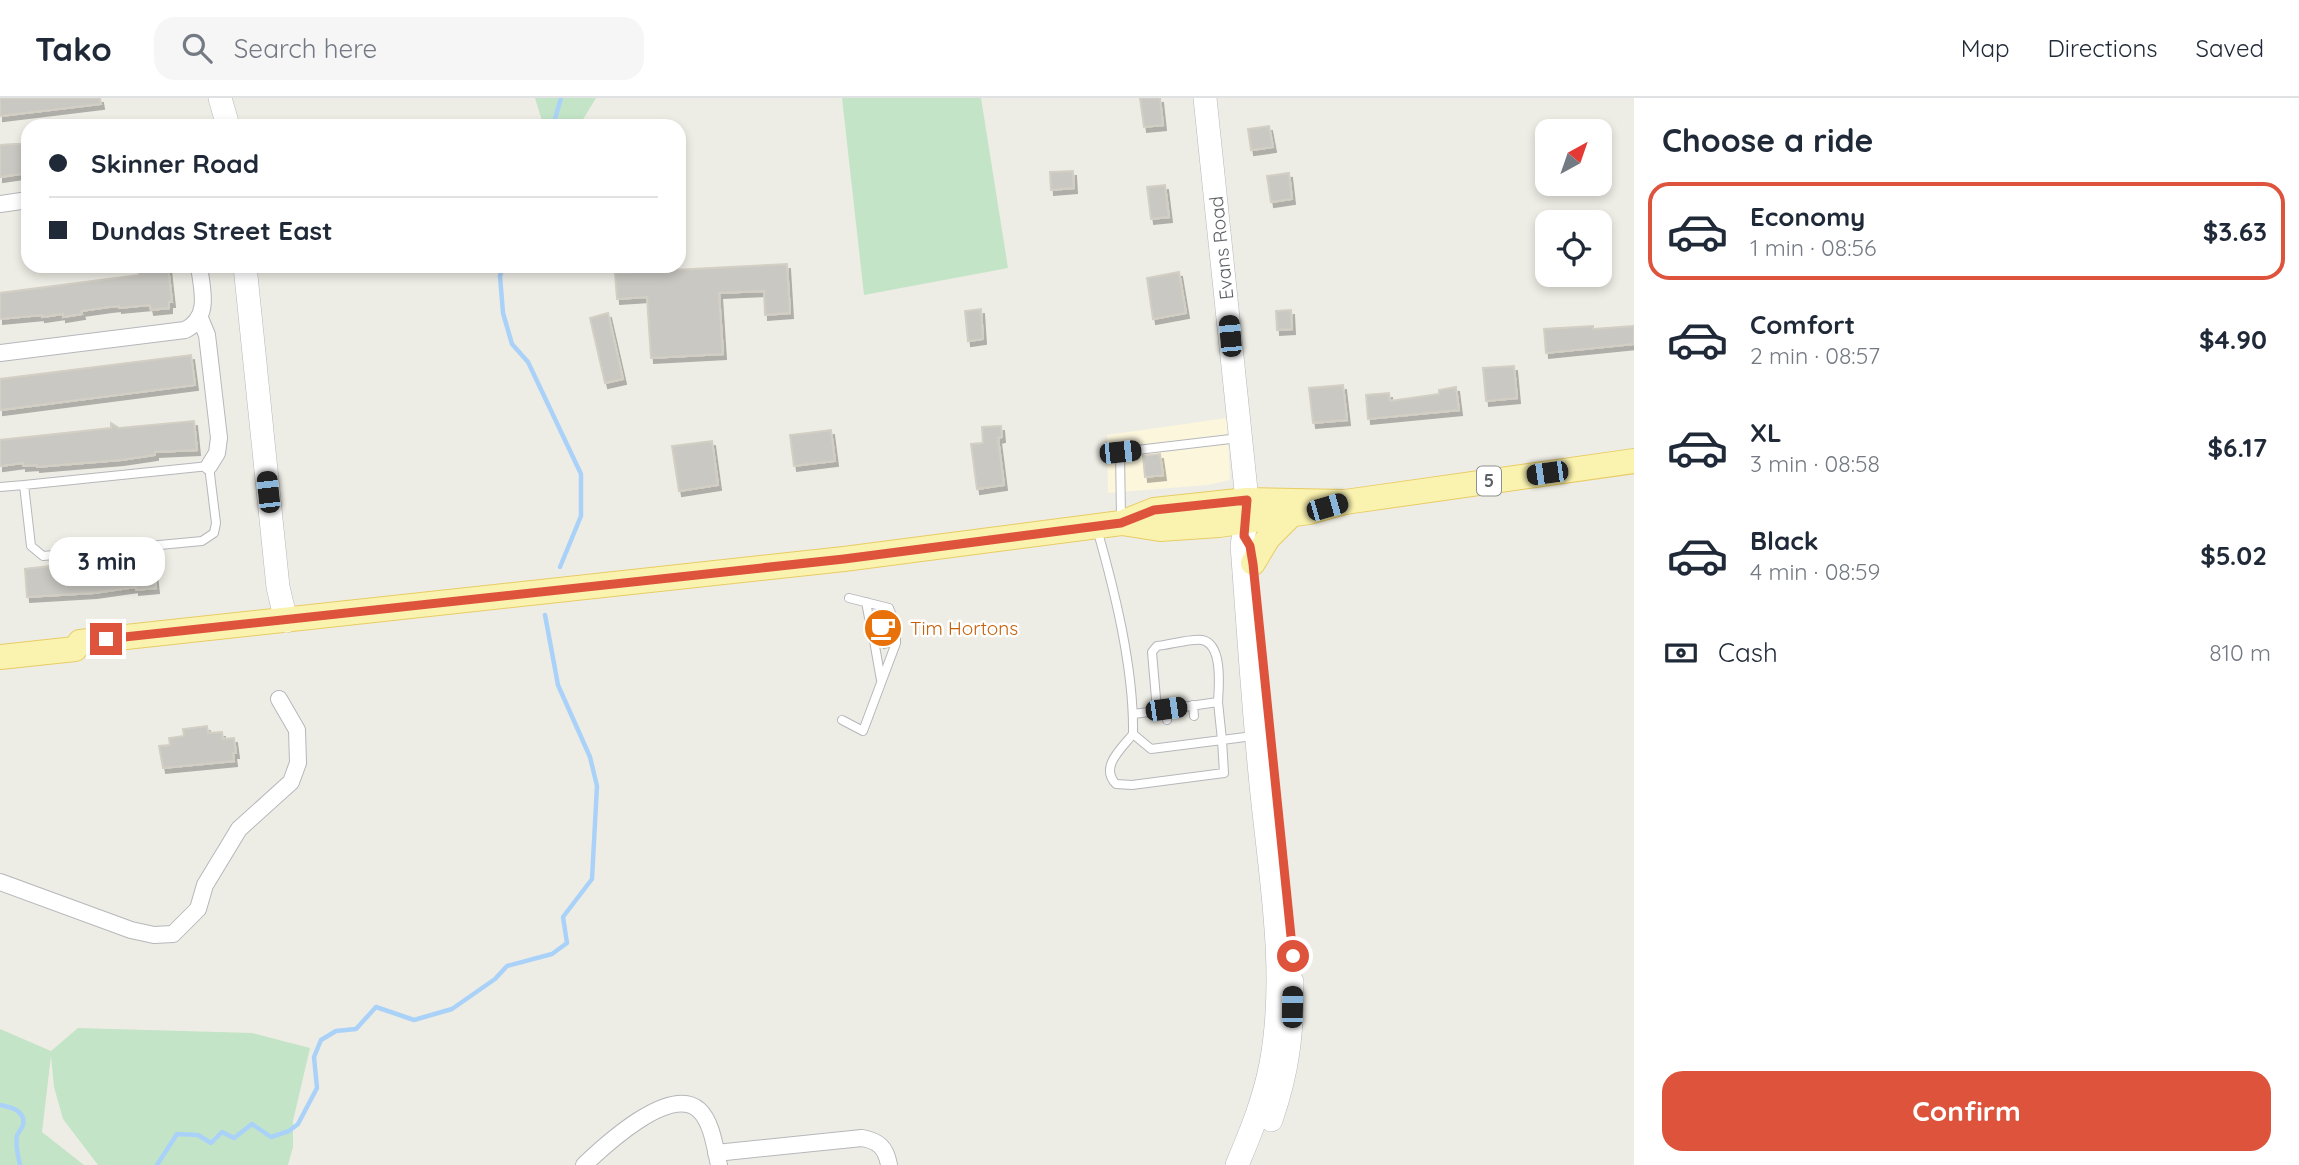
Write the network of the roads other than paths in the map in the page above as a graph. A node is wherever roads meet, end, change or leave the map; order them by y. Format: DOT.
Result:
graph roads {
  1 [pos="220,98"];
  2 [pos="1205,98"];
  3 [pos="226,119"];
  4 [pos="21,202"];
  5 [pos="0,204"];
  6 [pos="200,273"];
  7 [pos="246,273"];
  8 [pos="200,318"];
  9 [pos="0,353"];
  10 [pos="1239,438"];
  11 [pos="1634,461"];
  12 [pos="209,466"];
  13 [pos="24,485"];
  14 [pos="0,487"];
  15 [pos="1345,502"];
  16 [pos="1291,515"];
  17 [pos="1246,520"];
  18 [pos="1121,523"];
  19 [pos="1096,526"];
  20 [pos="1253,564"];
  21 [pos="849,598"];
  22 [pos="866,603"];
  23 [pos="286,621"];
  24 [pos="894,621"];
  25 [pos="870,623"];
  26 [pos="896,632"];
  27 [pos="873,635"];
  28 [pos="0,657"];
  29 [pos="881,683"];
  30 [pos="279,698"];
  31 [pos="1218,702"];
  32 [pos="1193,705"];
  33 [pos="1162,710"];
  34 [pos="1134,714"];
  35 [pos="1194,716"];
  36 [pos="842,720"];
  37 [pos="1167,720"];
  38 [pos="1133,734"];
  39 [pos="1256,735"];
  40 [pos="1222,740"];
  41 [pos="0,882"];
  42 [pos="718,1159"];
  43 [pos="584,1165"];
  44 [pos="889,1165"];
  45 [pos="1237,1165"];
  46 [pos="1252,1165"];
  1 -- 3 [label="street"];
  2 -- 10 [label="street, Evans Road"];
  4 -- 5 [label="street"];
  6 -- 8 [label="street"];
  7 -- 23 [label="street"];
  8 -- 9 [label="street"];
  8 -- 12 [label="street"];
  10 -- 17 [label="street, Evans Road"];
  10 -- 18 [label="lane"];
  11 -- 15 [label="main road, 5"];
  12 -- 13 [label="lane"];
  12 -- 13 [label="lane"];
  13 -- 14 [label="lane"];
  15 -- 16 [label="main road, 5"];
  15 -- 17 [label="main road"];
  16 -- 17 [label="main road, 5"];
  16 -- 20 [label="main road"];
  17 -- 18 [label="main road, 5"];
  17 -- 20 [label="street"];
  17 -- 39 [label="street"];
  18 -- 19 [label="main road, 5"];
  19 -- 23 [label="main road, 5"];
  19 -- 34 [label="lane"];
  20 -- 46 [label="street"];
  21 -- 22 [label="lane"];
  22 -- 24 [label="lane"];
  22 -- 25 [label="lane"];
  23 -- 28 [label="main road, 5"];
  26 -- 29 [label="lane"];
  27 -- 29 [label="lane"];
  29 -- 36 [label="lane"];
  30 -- 41 [label="street"];
  31 -- 32 [label="lane"];
  31 -- 33 [label="lane"];
  31 -- 40 [label="lane"];
  32 -- 33 [label="lane"];
  32 -- 35 [label="lane"];
  33 -- 34 [label="lane"];
  33 -- 37 [label="lane"];
  34 -- 38 [label="lane"];
  38 -- 40 [label="lane"];
  38 -- 40 [label="lane"];
  39 -- 40 [label="lane"];
  39 -- 45 [label="street"];
  42 -- 43 [label="street"];
  42 -- 44 [label="street"];
}
